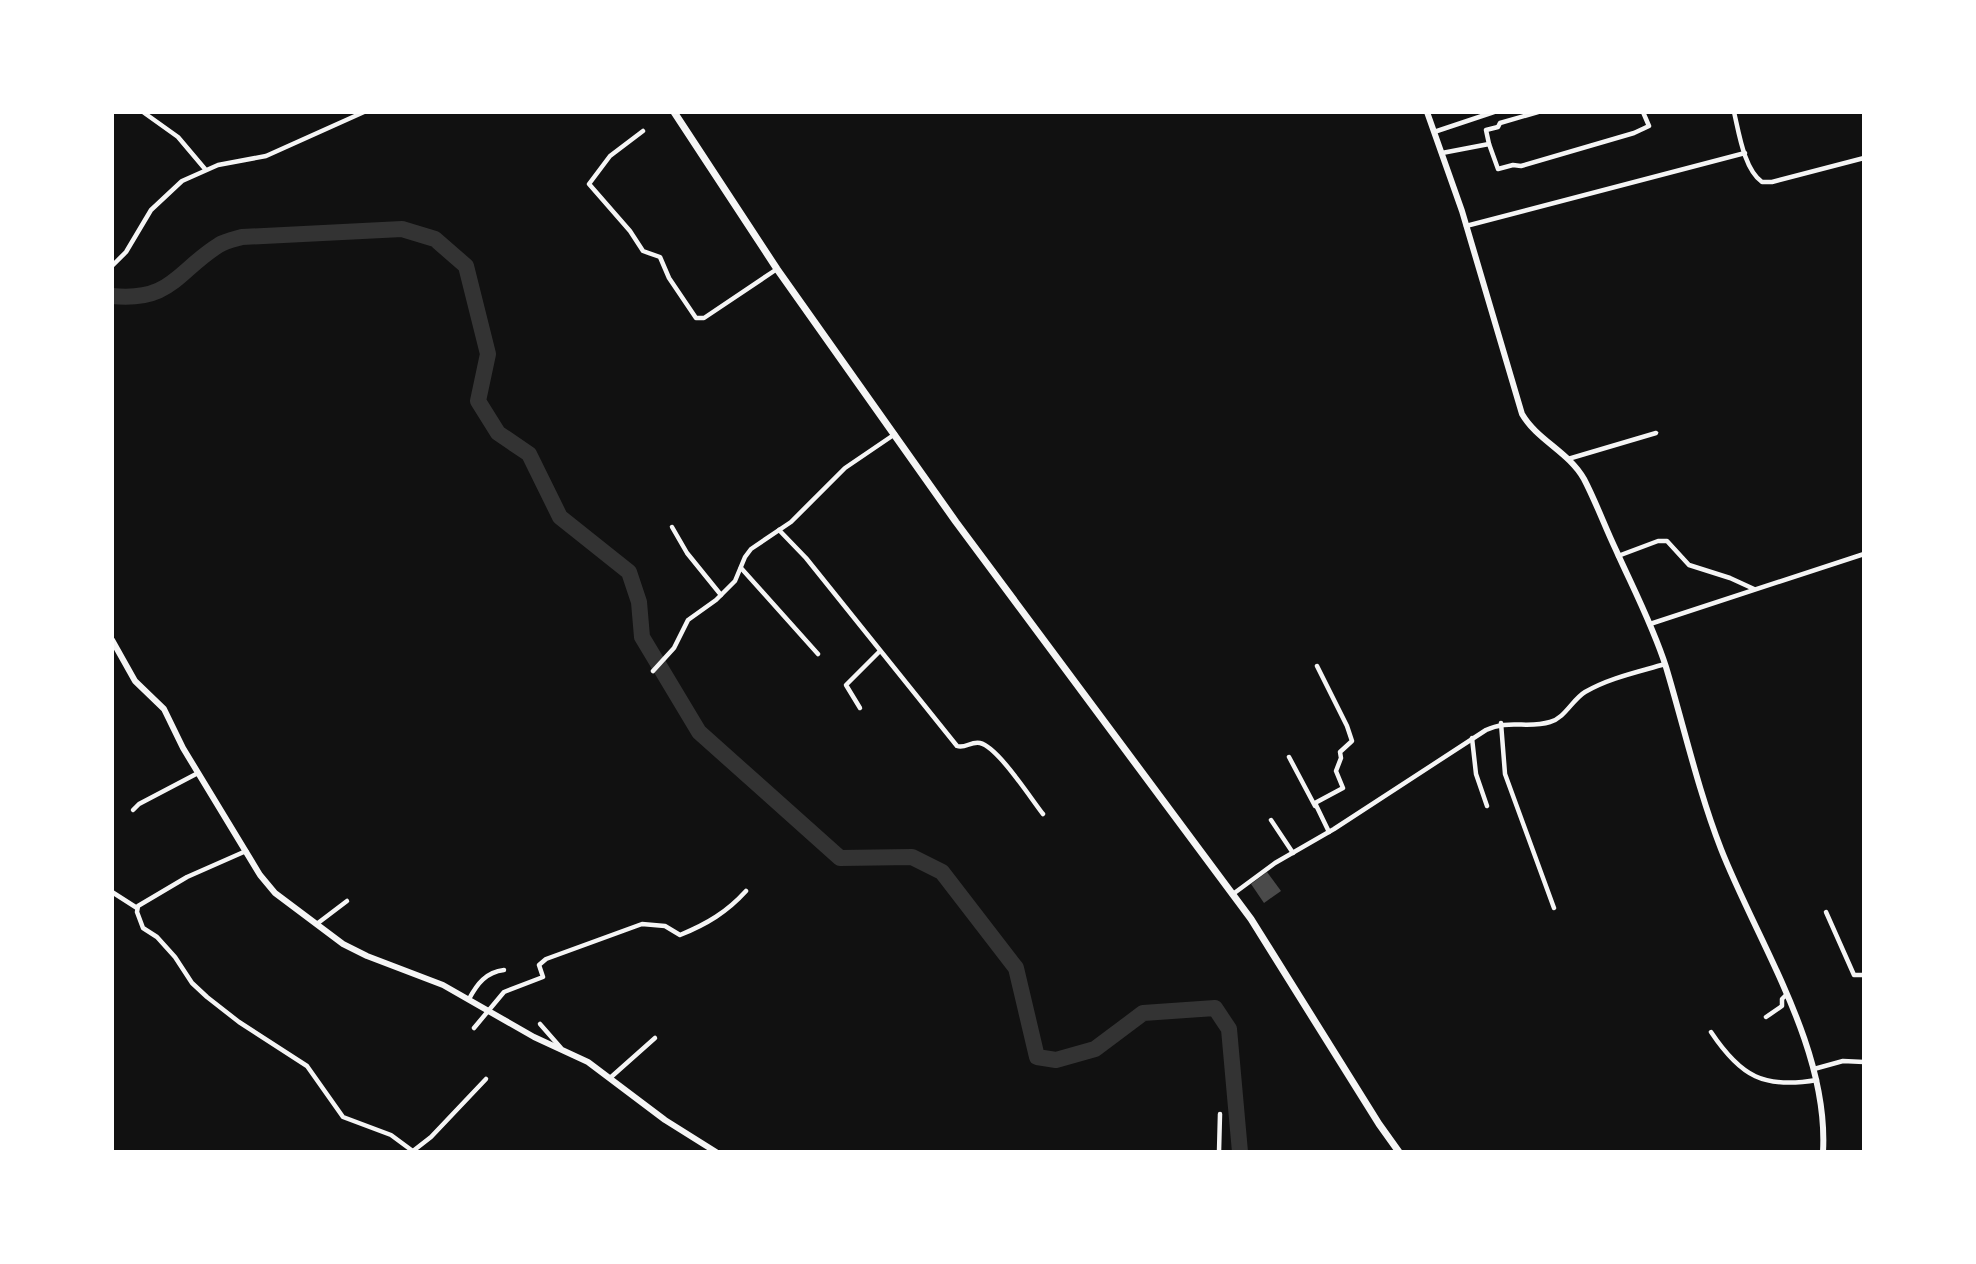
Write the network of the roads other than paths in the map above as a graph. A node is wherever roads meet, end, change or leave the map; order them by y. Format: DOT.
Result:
graph roads {
  1 [pos="142,112"];
  2 [pos="364,112"];
  3 [pos="674,112"];
  4 [pos="1427,112"];
  5 [pos="1494,112"];
  6 [pos="1538,112"];
  7 [pos="1644,112"];
  8 [pos="1734,112"];
  9 [pos="354,115"];
  10 [pos="643,131"];
  11 [pos="1434,132"];
  12 [pos="1489,144"];
  13 [pos="1442,153"];
  14 [pos="1745,153"];
  15 [pos="1863,158"];
  16 [pos="205,169"];
  17 [pos="1466,226"];
  18 [pos="112,266"];
  19 [pos="777,269"];
  20 [pos="1656,433"];
  21 [pos="895,434"];
  22 [pos="1568,459"];
  23 [pos="672,527"];
  24 [pos="779,530"];
  25 [pos="1863,554"];
  26 [pos="1618,556"];
  27 [pos="741,568"];
  28 [pos="1754,589"];
  29 [pos="721,595"];
  30 [pos="1650,624"];
  31 [pos="112,640"];
  32 [pos="880,651"];
  33 [pos="818,654"];
  34 [pos="1665,664"];
  35 [pos="1317,666"];
  36 [pos="653,671"];
  37 [pos="860,708"];
  38 [pos="1501,723"];
  39 [pos="1472,738"];
  40 [pos="1289,757"];
  41 [pos="198,772"];
  42 [pos="1315,806"];
  43 [pos="1487,806"];
  44 [pos="133,810"];
  45 [pos="1043,814"];
  46 [pos="1271,820"];
  47 [pos="1329,832"];
  48 [pos="246,851"];
  49 [pos="1293,852"];
  50 [pos="746,891"];
  51 [pos="112,892"];
  52 [pos="1233,894"];
  53 [pos="347,901"];
  54 [pos="137,908"];
  55 [pos="1554,908"];
  56 [pos="1826,912"];
  57 [pos="318,923"];
  58 [pos="504,970"];
  59 [pos="1863,975"];
  60 [pos="1786,995"];
  61 [pos="469,999"];
  62 [pos="488,1010"];
  63 [pos="1766,1017"];
  64 [pos="540,1024"];
  65 [pos="474,1028"];
  66 [pos="1712,1032"];
  67 [pos="655,1038"];
  68 [pos="562,1050"];
  69 [pos="1863,1062"];
  70 [pos="1814,1069"];
  71 [pos="610,1078"];
  72 [pos="486,1079"];
  73 [pos="1817,1080"];
  74 [pos="1220,1114"];
  75 [pos="413,1151"];
  76 [pos="716,1152"];
  77 [pos="1218,1152"];
  78 [pos="1399,1152"];
  79 [pos="1823,1152"];
  1 -- 16 [label="street"];
  2 -- 9 [label="street"];
  3 -- 19 [label="main road"];
  4 -- 11 [label="street"];
  5 -- 11 [label="street"];
  6 -- 12 [label="street"];
  7 -- 12 [label="street"];
  8 -- 14 [label="street"];
  9 -- 16 [label="street"];
  10 -- 19 [label="street"];
  11 -- 13 [label="street"];
  12 -- 13 [label="street"];
  13 -- 17 [label="street"];
  14 -- 15 [label="street"];
  14 -- 17 [label="street"];
  16 -- 18 [label="street"];
  17 -- 22 [label="street"];
  19 -- 21 [label="main road"];
  20 -- 22 [label="street"];
  21 -- 24 [label="street"];
  21 -- 52 [label="main road"];
  22 -- 26 [label="street"];
  23 -- 29 [label="street"];
  24 -- 27 [label="street"];
  24 -- 32 [label="street"];
  25 -- 28 [label="street"];
  26 -- 28 [label="street"];
  26 -- 30 [label="street"];
  27 -- 29 [label="street"];
  27 -- 33 [label="street"];
  28 -- 30 [label="street"];
  29 -- 36 [label="street"];
  30 -- 34 [label="street"];
  31 -- 41 [label="street"];
  32 -- 37 [label="street"];
  32 -- 45 [label="street"];
  34 -- 38 [label="street"];
  34 -- 60 [label="street"];
  35 -- 42 [label="street"];
  38 -- 39 [label="street"];
  38 -- 55 [label="street"];
  39 -- 43 [label="street"];
  39 -- 47 [label="street"];
  40 -- 42 [label="street"];
  41 -- 44 [label="street"];
  41 -- 48 [label="street"];
  42 -- 47 [label="street"];
  46 -- 49 [label="street"];
  47 -- 49 [label="street"];
  48 -- 54 [label="street"];
  48 -- 57 [label="street"];
  49 -- 52 [label="street"];
  50 -- 62 [label="street"];
  51 -- 54 [label="street"];
  52 -- 78 [label="main road"];
  53 -- 57 [label="street"];
  54 -- 75 [label="street"];
  56 -- 59 [label="street"];
  57 -- 61 [label="street"];
  58 -- 61 [label="street"];
  60 -- 63 [label="street"];
  60 -- 70 [label="street"];
  61 -- 62 [label="street"];
  62 -- 65 [label="street"];
  62 -- 68 [label="street"];
  64 -- 68 [label="street"];
  66 -- 73 [label="street"];
  67 -- 71 [label="street"];
  68 -- 71 [label="street"];
  69 -- 70 [label="street"];
  70 -- 73 [label="street"];
  71 -- 76 [label="street"];
  72 -- 75 [label="street"];
  73 -- 79 [label="street"];
  74 -- 77 [label="street"];
}
